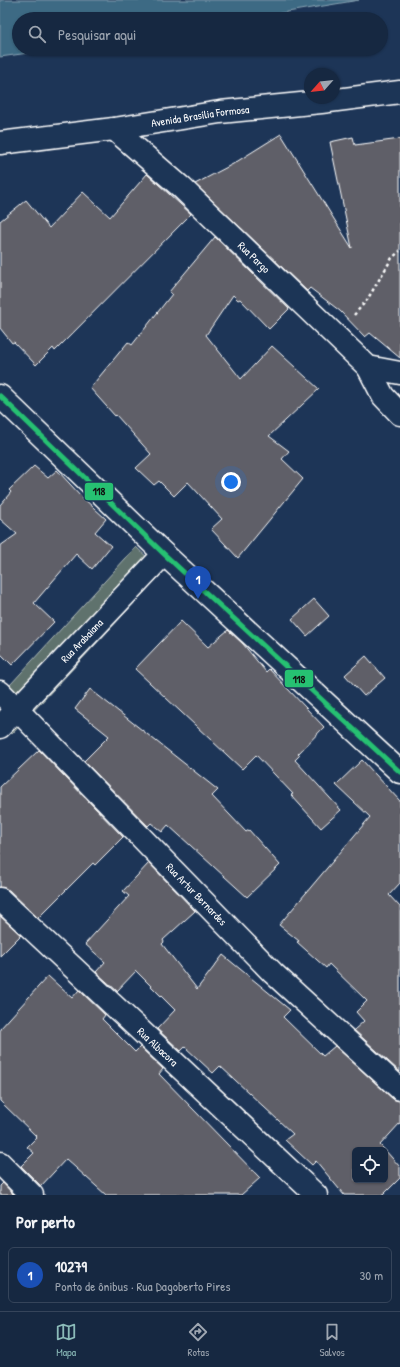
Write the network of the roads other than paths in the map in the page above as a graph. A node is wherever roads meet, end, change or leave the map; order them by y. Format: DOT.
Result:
graph roads {
  1 [pos="400,92"];
  2 [pos="114,129"];
  3 [pos="0,143"];
  4 [pos="368,367"];
  5 [pos="400,373"];
  6 [pos="0,396"];
  7 [pos="400,414"];
  8 [pos="164,554"];
  9 [pos="0,692"];
  10 [pos="17,710"];
  11 [pos="0,727"];
  12 [pos="400,772"];
  13 [pos="0,898"];
  14 [pos="400,1090"];
  15 [pos="0,1163"];
  16 [pos="32,1195"];
  17 [pos="316,1195"];
  1 -- 2 [label="street, Avenida Brasília Formosa"];
  2 -- 3 [label="street, Avenida Brasília Formosa"];
  2 -- 4 [label="street, Rua Pargo"];
  4 -- 5 [label="street"];
  4 -- 7 [label="street"];
  6 -- 8 [label="street"];
  8 -- 10 [label="street, Rua Arabaiana"];
  8 -- 12 [label="street"];
  9 -- 10 [label="street, Rua Artur Bernardes"];
  10 -- 11 [label="street, Rua Arabaiana"];
  10 -- 14 [label="street, Rua Artur Bernardes"];
  13 -- 17 [label="street, Rua Albacora"];
  15 -- 16 [label="street"];
}
